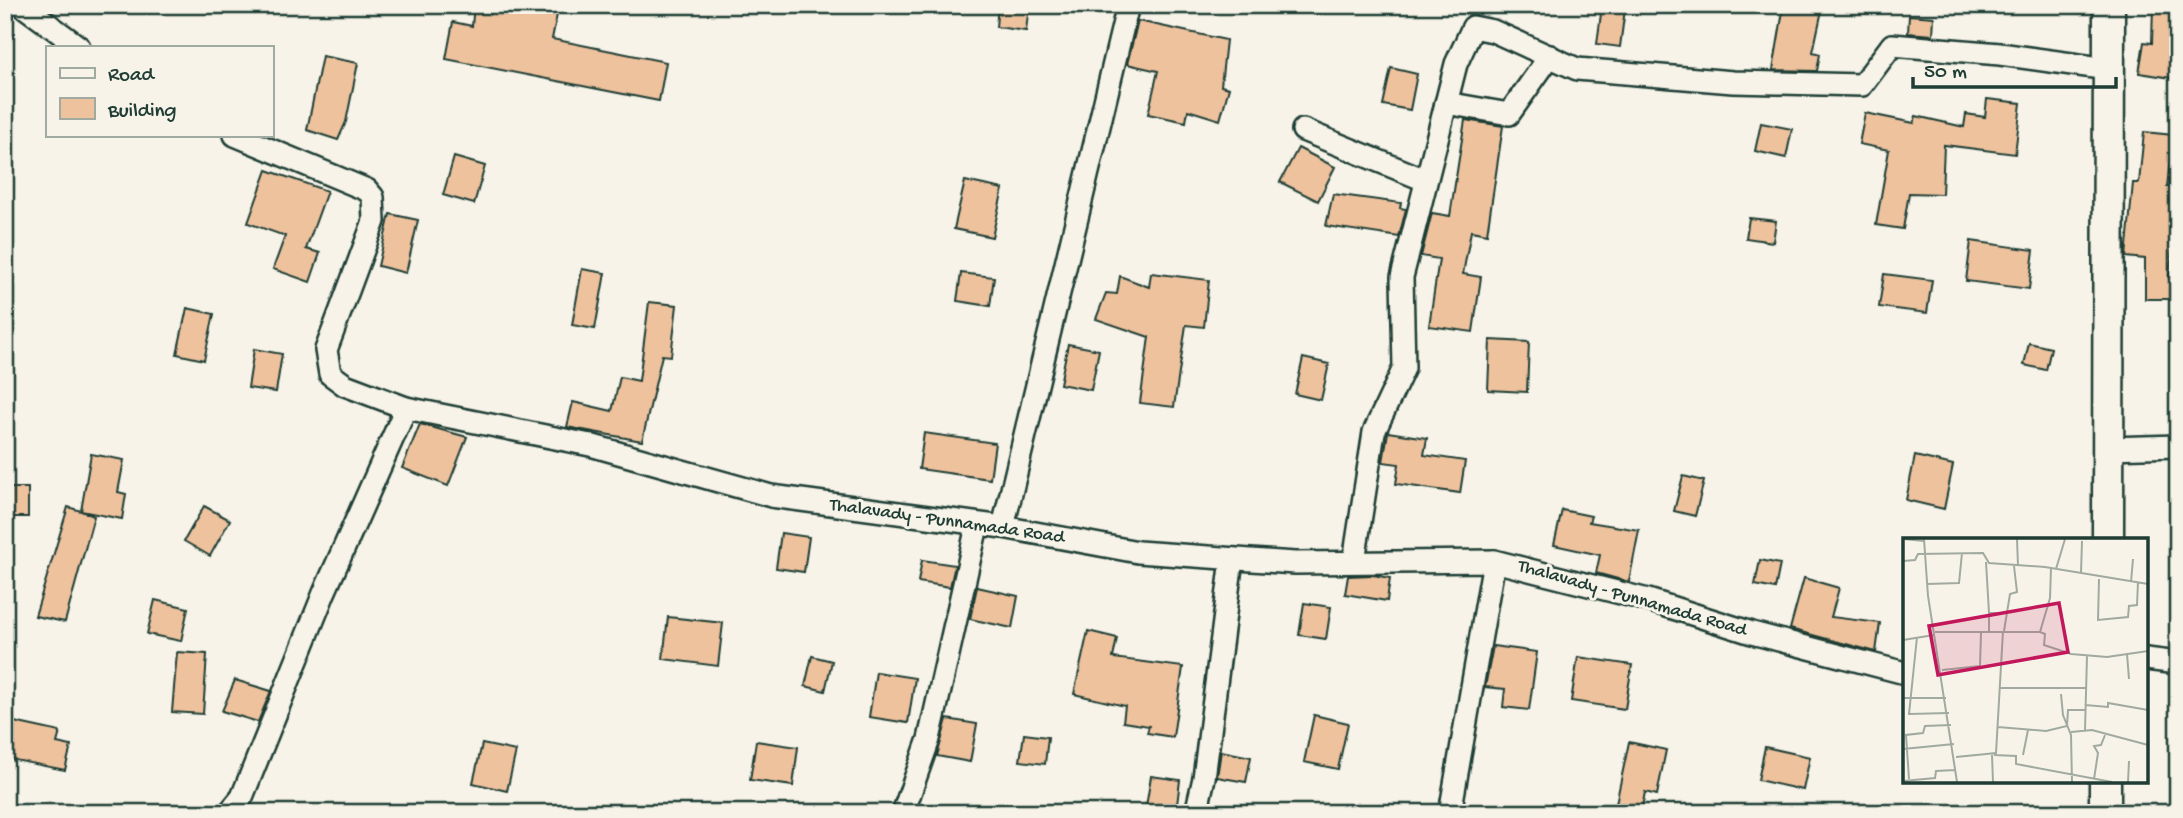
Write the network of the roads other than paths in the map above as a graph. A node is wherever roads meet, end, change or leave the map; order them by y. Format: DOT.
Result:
graph roads {
  1 [pos="22,5"];
  2 [pos="1128,5"];
  3 [pos="2109,5"];
  4 [pos="78,46"];
  5 [pos="1550,57"];
  6 [pos="2108,68"];
  7 [pos="1446,103"];
  8 [pos="1303,130"];
  9 [pos="237,136"];
  10 [pos="1425,180"];
  11 [pos="406,408"];
  12 [pos="2178,446"];
  13 [pos="2108,447"];
  14 [pos="977,526"];
  15 [pos="1003,527"];
  16 [pos="2108,538"];
  17 [pos="1232,559"];
  18 [pos="1354,561"];
  19 [pos="1494,561"];
  20 [pos="2148,659"];
  21 [pos="2178,663"];
  22 [pos="1903,672"];
  23 [pos="2105,783"];
  24 [pos="905,812"];
  25 [pos="229,813"];
  26 [pos="1196,813"];
  27 [pos="1451,813"];
  28 [pos="2105,813"];
  1 -- 4 [label="street"];
  2 -- 15 [label="street"];
  3 -- 6 [label="main road"];
  5 -- 6 [label="street"];
  5 -- 7 [label="street"];
  5 -- 7 [label="street"];
  6 -- 13 [label="main road"];
  7 -- 10 [label="street"];
  8 -- 10 [label="street"];
  9 -- 11 [label="street, Thalavady - Punnamada Road"];
  10 -- 18 [label="street"];
  11 -- 14 [label="street, Thalavady - Punnamada Road"];
  11 -- 25 [label="street"];
  12 -- 13 [label="street"];
  13 -- 16 [label="main road"];
  14 -- 15 [label="street, Thalavady - Punnamada Road"];
  14 -- 24 [label="street"];
  15 -- 17 [label="street, Thalavady - Punnamada Road"];
  17 -- 18 [label="street, Thalavady - Punnamada Road"];
  17 -- 26 [label="street"];
  18 -- 19 [label="street, Thalavady - Punnamada Road"];
  19 -- 22 [label="street, Thalavady - Punnamada Road"];
  19 -- 27 [label="street"];
  20 -- 21 [label="street"];
  23 -- 28 [label="main road"];
}
